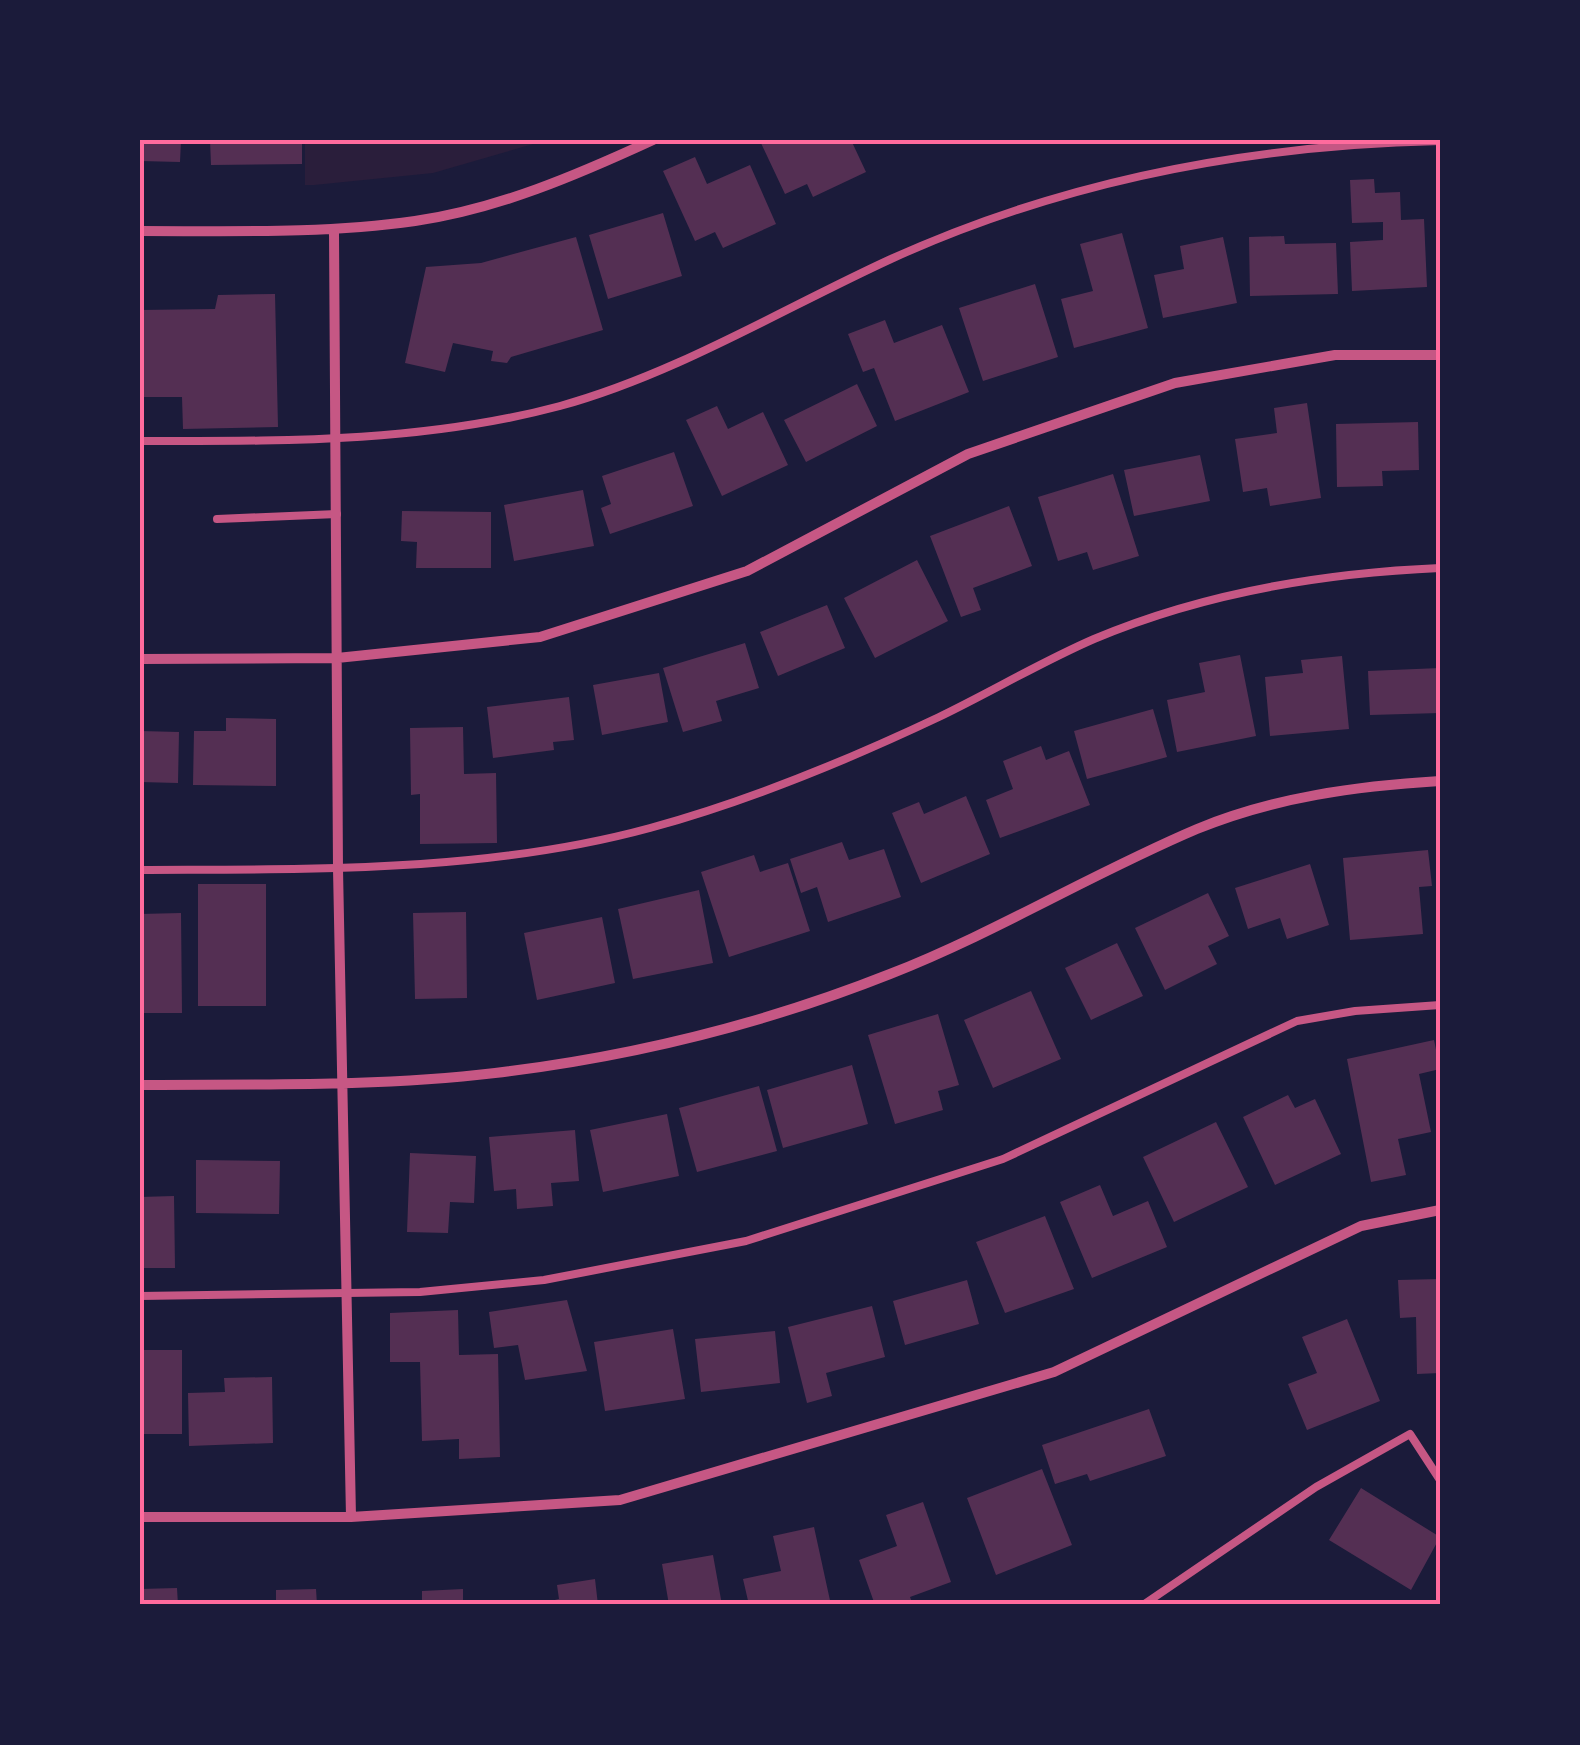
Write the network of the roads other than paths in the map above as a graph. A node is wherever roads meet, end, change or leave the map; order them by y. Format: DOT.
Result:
graph roads {
  1 [pos="653,140"];
  2 [pos="1440,141"];
  3 [pos="140,231"];
  4 [pos="334,231"];
  5 [pos="1440,354"];
  6 [pos="336,440"];
  7 [pos="140,441"];
  8 [pos="337,514"];
  9 [pos="217,519"];
  10 [pos="1440,568"];
  11 [pos="337,658"];
  12 [pos="140,659"];
  13 [pos="1440,781"];
  14 [pos="338,869"];
  15 [pos="140,870"];
  16 [pos="1440,1005"];
  17 [pos="342,1083"];
  18 [pos="140,1085"];
  19 [pos="1440,1210"];
  20 [pos="345,1295"];
  21 [pos="140,1296"];
  22 [pos="1440,1480"];
  23 [pos="140,1517"];
  24 [pos="351,1517"];
  25 [pos="1143,1605"];
  1 -- 4 [label="street"];
  2 -- 6 [label="lane"];
  3 -- 4 [label="street"];
  4 -- 6 [label="street"];
  5 -- 11 [label="street"];
  6 -- 7 [label="lane"];
  6 -- 8 [label="street"];
  8 -- 9 [label="lane"];
  8 -- 11 [label="street"];
  10 -- 14 [label="lane"];
  11 -- 12 [label="street"];
  11 -- 14 [label="street"];
  13 -- 17 [label="street"];
  14 -- 15 [label="lane"];
  14 -- 17 [label="street"];
  16 -- 20 [label="lane"];
  17 -- 18 [label="street"];
  17 -- 20 [label="street"];
  19 -- 24 [label="street"];
  20 -- 21 [label="lane"];
  20 -- 24 [label="street"];
  22 -- 25 [label="lane"];
  23 -- 24 [label="street"];
}
